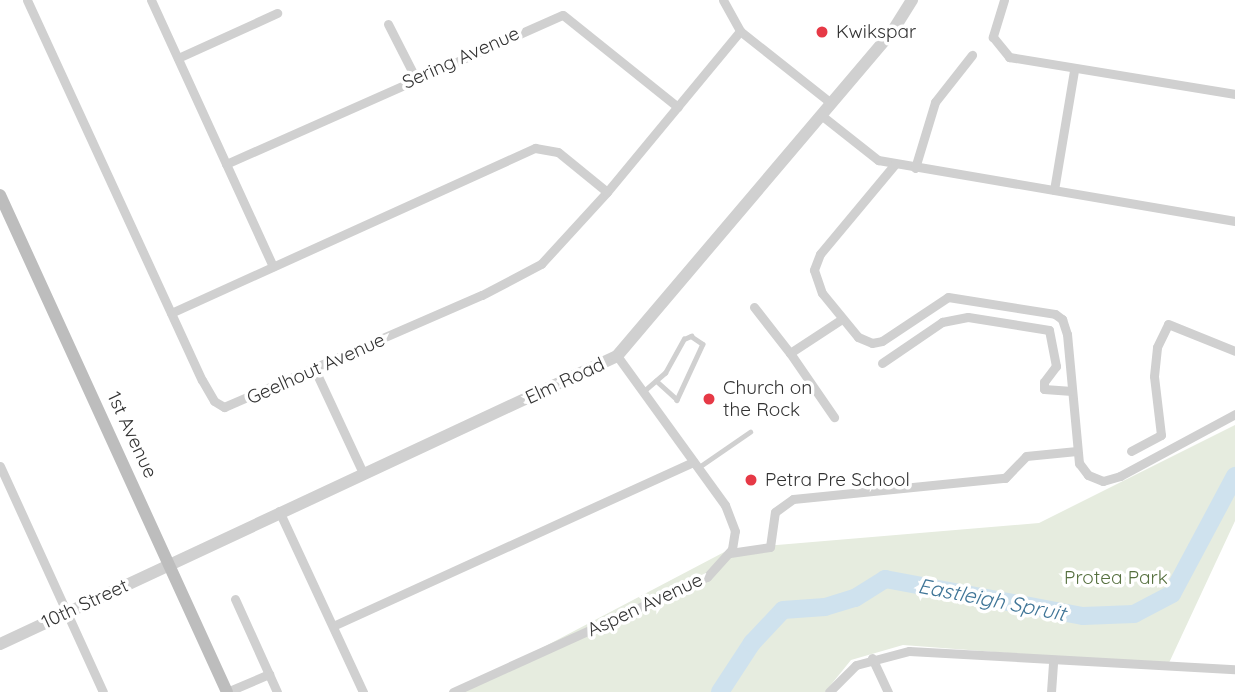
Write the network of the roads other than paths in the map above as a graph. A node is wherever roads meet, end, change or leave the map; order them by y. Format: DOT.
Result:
graph roads {
  1 [pos="27,0"];
  2 [pos="151,0"];
  3 [pos="723,0"];
  4 [pos="912,0"];
  5 [pos="1004,0"];
  6 [pos="277,13"];
  7 [pos="388,23"];
  8 [pos="740,31"];
  9 [pos="971,55"];
  10 [pos="178,58"];
  11 [pos="1074,70"];
  12 [pos="416,79"];
  13 [pos="1235,94"];
  14 [pos="831,103"];
  15 [pos="678,107"];
  16 [pos="821,114"];
  17 [pos="226,164"];
  18 [pos="895,164"];
  19 [pos="915,168"];
  20 [pos="1054,190"];
  21 [pos="607,192"];
  22 [pos="0,195"];
  23 [pos="4,214"];
  24 [pos="1235,221"];
  25 [pos="272,266"];
  26 [pos="754,307"];
  27 [pos="171,313"];
  28 [pos="842,318"];
  29 [pos="1235,351"];
  30 [pos="790,353"];
  31 [pos="617,356"];
  32 [pos="882,363"];
  33 [pos="314,370"];
  34 [pos="656,381"];
  35 [pos="1072,391"];
  36 [pos="643,393"];
  37 [pos="1235,414"];
  38 [pos="834,417"];
  39 [pos="750,432"];
  40 [pos="1077,451"];
  41 [pos="1131,452"];
  42 [pos="695,465"];
  43 [pos="0,466"];
  44 [pos="363,473"];
  45 [pos="279,511"];
  46 [pos="730,553"];
  47 [pos="169,564"];
  48 [pos="234,599"];
  49 [pos="68,613"];
  50 [pos="333,626"];
  51 [pos="0,644"];
  52 [pos="872,658"];
  53 [pos="1053,661"];
  54 [pos="1235,668"];
  55 [pos="269,674"];
  56 [pos="103,692"];
  57 [pos="227,692"];
  58 [pos="277,692"];
  59 [pos="363,692"];
  60 [pos="453,692"];
  61 [pos="829,692"];
  62 [pos="888,692"];
  63 [pos="1051,692"];
  1 -- 27 [label="street, Geelhout Avenue"];
  2 -- 10 [label="street"];
  3 -- 8 [label="street"];
  4 -- 14 [label="street, Elm Road"];
  5 -- 11 [label="street"];
  6 -- 10 [label="street"];
  7 -- 12 [label="street"];
  8 -- 14 [label="street"];
  8 -- 15 [label="street, Geelhout Avenue"];
  9 -- 19 [label="street"];
  10 -- 17 [label="street"];
  11 -- 13 [label="street"];
  11 -- 20 [label="street"];
  12 -- 15 [label="street, Sering Avenue"];
  12 -- 17 [label="street, Sering Avenue"];
  14 -- 16 [label="street, Elm Road"];
  15 -- 21 [label="street, Geelhout Avenue"];
  16 -- 18 [label="street"];
  16 -- 31 [label="street, Elm Road"];
  17 -- 25 [label="street"];
  18 -- 19 [label="street"];
  18 -- 28 [label="street"];
  19 -- 20 [label="street"];
  20 -- 24 [label="street"];
  21 -- 25 [label="street"];
  21 -- 33 [label="street, Geelhout Avenue"];
  22 -- 23 [label="main road, 1st Avenue"];
  23 -- 47 [label="main road, 1st Avenue"];
  25 -- 27 [label="street"];
  26 -- 30 [label="street"];
  27 -- 33 [label="street, Geelhout Avenue"];
  28 -- 30 [label="street"];
  28 -- 35 [label="street"];
  29 -- 41 [label="street"];
  30 -- 38 [label="street"];
  31 -- 36 [label="street"];
  31 -- 44 [label="street, Elm Road"];
  32 -- 35 [label="street"];
  33 -- 44 [label="street"];
  34 -- 34 [label="lane"];
  34 -- 36 [label="lane"];
  35 -- 40 [label="street"];
  36 -- 42 [label="street"];
  37 -- 40 [label="street"];
  39 -- 42 [label="lane"];
  40 -- 46 [label="street"];
  42 -- 46 [label="street"];
  42 -- 50 [label="street"];
  43 -- 49 [label="street"];
  44 -- 45 [label="street, Elm Road"];
  45 -- 47 [label="street, Elm Road"];
  45 -- 50 [label="street"];
  46 -- 60 [label="street, Aspen Avenue"];
  47 -- 49 [label="street, 10th Street"];
  47 -- 57 [label="main road, 1st Avenue"];
  48 -- 55 [label="street"];
  49 -- 51 [label="street, 10th Street"];
  49 -- 56 [label="street"];
  50 -- 59 [label="street"];
  52 -- 53 [label="street"];
  52 -- 61 [label="street"];
  52 -- 62 [label="street"];
  53 -- 54 [label="street"];
  53 -- 63 [label="street"];
  55 -- 57 [label="street"];
  55 -- 58 [label="street"];
}
